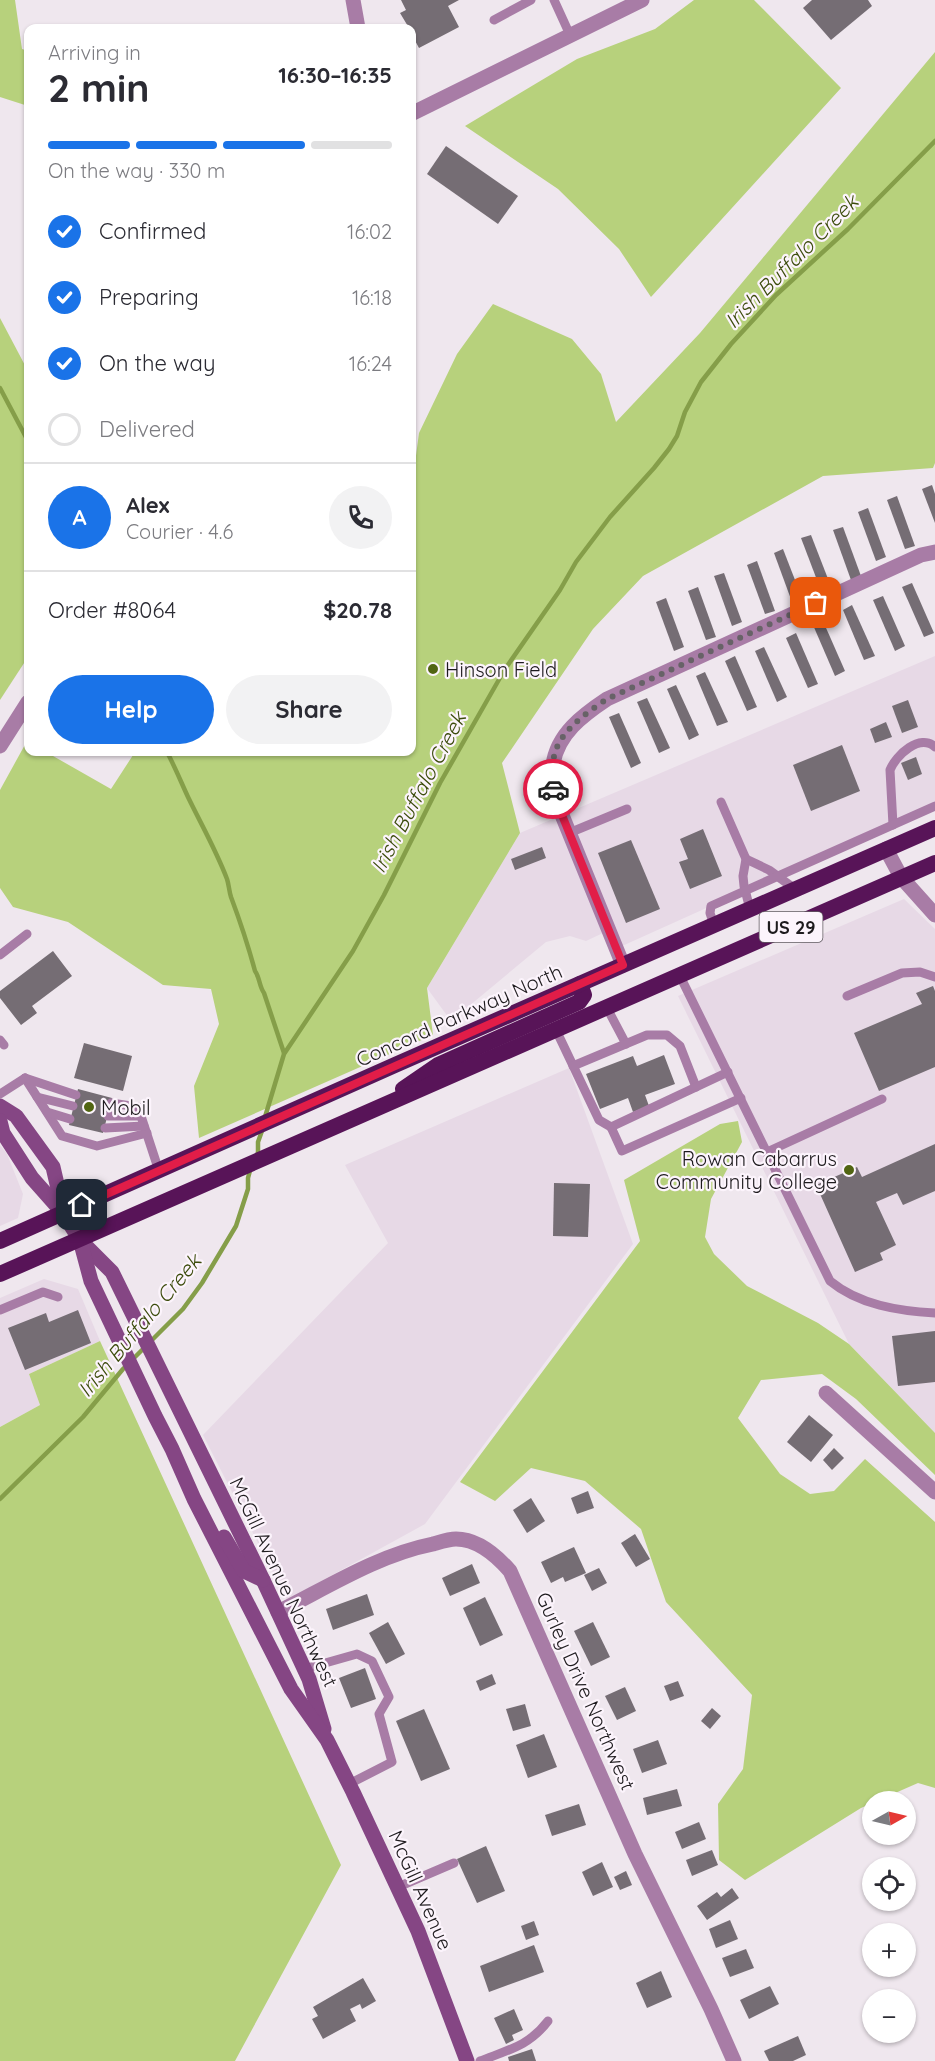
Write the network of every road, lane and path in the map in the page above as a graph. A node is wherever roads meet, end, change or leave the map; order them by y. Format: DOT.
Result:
graph roads {
  1 [pos="353,0"];
  2 [pos="531,0"];
  3 [pos="554,0"];
  4 [pos="642,0"];
  5 [pos="494,20"];
  6 [pos="357,24"];
  7 [pos="570,35"];
  8 [pos="416,112"];
  9 [pos="935,552"];
  10 [pos="24,708"];
  11 [pos="0,746"];
  12 [pos="935,747"];
  13 [pos="721,802"];
  14 [pos="935,806"];
  15 [pos="627,809"];
  16 [pos="888,827"];
  17 [pos="935,828"];
  18 [pos="569,833"];
  19 [pos="889,848"];
  20 [pos="746,859"];
  21 [pos="935,863"];
  22 [pos="778,876"];
  23 [pos="901,877"];
  24 [pos="795,890"];
  25 [pos="745,891"];
  26 [pos="750,909"];
  27 [pos="935,915"];
  28 [pos="714,925"];
  29 [pos="27,933"];
  30 [pos="0,955"];
  31 [pos="623,965"];
  32 [pos="680,976"];
  33 [pos="935,977"];
  34 [pos="580,984"];
  35 [pos="847,996"];
  36 [pos="607,1008"];
  37 [pos="556,1030"];
  38 [pos="626,1044"];
  39 [pos="573,1066"];
  40 [pos="728,1072"];
  41 [pos="25,1078"];
  42 [pos="696,1087"];
  43 [pos="0,1094"];
  44 [pos="76,1095"];
  45 [pos="37,1097"];
  46 [pos="741,1098"];
  47 [pos="882,1099"];
  48 [pos="111,1103"];
  49 [pos="0,1106"];
  50 [pos="74,1106"];
  51 [pos="47,1112"];
  52 [pos="370,1112"];
  53 [pos="108,1116"];
  54 [pos="141,1116"];
  55 [pos="70,1119"];
  56 [pos="611,1127"];
  57 [pos="105,1128"];
  58 [pos="1,1129"];
  59 [pos="145,1130"];
  60 [pos="767,1152"];
  61 [pos="159,1171"];
  62 [pos="63,1213"];
  63 [pos="80,1240"];
  64 [pos="0,1241"];
  65 [pos="0,1274"];
  66 [pos="58,1297"];
  67 [pos="0,1310"];
  68 [pos="935,1313"];
  69 [pos="826,1393"];
  70 [pos="172,1449"];
  71 [pos="935,1491"];
  72 [pos="263,1580"];
  73 [pos="278,1612"];
  74 [pos="304,1669"];
  75 [pos="327,1740"];
  76 [pos="349,1784"];
  77 [pos="454,1863"];
  78 [pos="398,1887"];
  79 [pos="548,2021"];
  80 [pos="467,2061"];
  81 [pos="480,2061"];
  82 [pos="734,2061"];
  1 -- 6 [label="street"];
  2 -- 5 [label="lane"];
  3 -- 7 [label="lane"];
  4 -- 7 [label="street"];
  7 -- 8 [label="street"];
  9 -- 18 [label="street"];
  10 -- 11 [label="street"];
  12 -- 16 [label="lane"];
  13 -- 20 [label="lane"];
  14 -- 16 [label="lane"];
  15 -- 18 [label="lane"];
  16 -- 19 [label="lane"];
  16 -- 22 [label="lane"];
  17 -- 19 [label="highway, Concord Parkway North / US 29"];
  18 -- 31 [label="street"];
  19 -- 23 [label="street"];
  19 -- 24 [label="highway, Concord Parkway North / US 29"];
  20 -- 22 [label="lane"];
  20 -- 25 [label="lane"];
  21 -- 23 [label="highway, US 29"];
  22 -- 24 [label="lane"];
  22 -- 25 [label="lane"];
  23 -- 27 [label="street"];
  23 -- 32 [label="highway, US 29"];
  24 -- 26 [label="highway, Concord Parkway North / US 29"];
  25 -- 26 [label="lane"];
  25 -- 28 [label="lane"];
  26 -- 28 [label="highway, Concord Parkway North / US 29"];
  28 -- 31 [label="highway, Concord Parkway North / US 29"];
  29 -- 30 [label="lane"];
  31 -- 34 [label="highway, Concord Parkway North / US 29"];
  32 -- 36 [label="highway, US 29"];
  32 -- 40 [label="lane"];
  33 -- 35 [label="lane"];
  34 -- 52 [label="highway"];
  34 -- 61 [label="highway, Concord Parkway North / US 29"];
  36 -- 37 [label="highway, US 29"];
  36 -- 38 [label="lane"];
  37 -- 39 [label="lane"];
  37 -- 52 [label="highway, US 29"];
  38 -- 39 [label="lane"];
  38 -- 42 [label="lane"];
  39 -- 56 [label="lane"];
  40 -- 42 [label="lane"];
  40 -- 46 [label="lane"];
  41 -- 43 [label="lane"];
  41 -- 44 [label="lane"];
  41 -- 45 [label="lane"];
  42 -- 56 [label="lane"];
  45 -- 50 [label="lane"];
  45 -- 51 [label="lane"];
  46 -- 56 [label="lane"];
  46 -- 60 [label="lane"];
  47 -- 60 [label="lane"];
  48 -- 54 [label="lane"];
  49 -- 62 [label="main road"];
  51 -- 55 [label="lane"];
  51 -- 59 [label="lane"];
  52 -- 63 [label="highway, US 29"];
  53 -- 54 [label="lane"];
  54 -- 59 [label="lane"];
  57 -- 59 [label="lane"];
  58 -- 62 [label="main road"];
  59 -- 61 [label="lane"];
  60 -- 68 [label="lane"];
  61 -- 62 [label="highway, Concord Parkway North / US 29"];
  62 -- 63 [label="main road, McGill Avenue Northwest"];
  62 -- 64 [label="highway, Concord Parkway North / US 29"];
  63 -- 65 [label="highway, US 29"];
  63 -- 70 [label="main road, McGill Avenue Northwest"];
  63 -- 72 [label="main road, McGill Avenue Northwest"];
  66 -- 67 [label="lane"];
  69 -- 71 [label="street"];
  70 -- 72 [label="main road"];
  70 -- 75 [label="main road, McGill Avenue Northwest"];
  72 -- 73 [label="main road, McGill Avenue Northwest"];
  73 -- 74 [label="main road, McGill Avenue Northwest"];
  73 -- 82 [label="street, Gurley Drive Northwest"];
  74 -- 75 [label="main road, McGill Avenue Northwest"];
  74 -- 76 [label="lane"];
  75 -- 76 [label="main road, McGill Avenue"];
  76 -- 78 [label="main road, McGill Avenue"];
  77 -- 78 [label="lane"];
  78 -- 80 [label="main road, McGill Avenue"];
  79 -- 81 [label="lane"];
}
